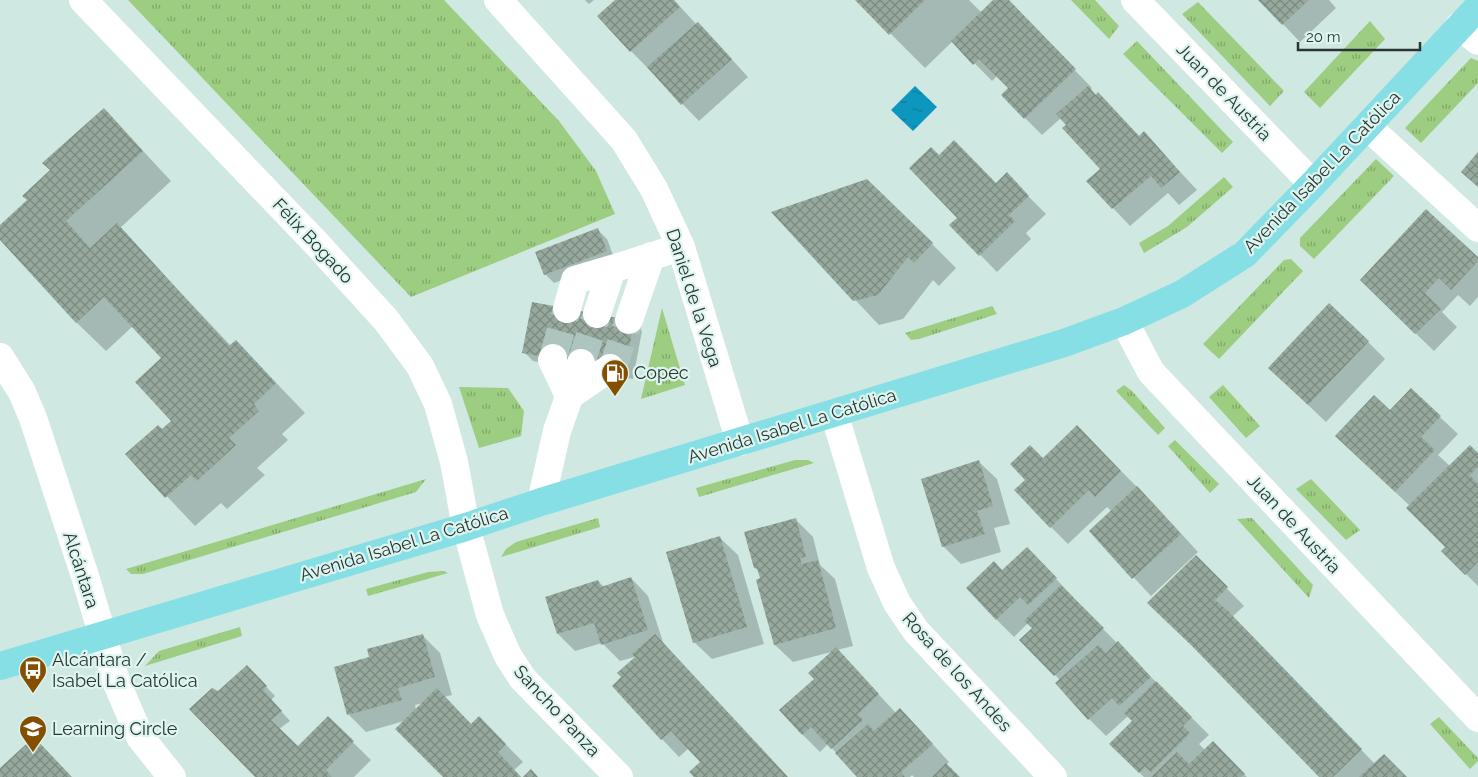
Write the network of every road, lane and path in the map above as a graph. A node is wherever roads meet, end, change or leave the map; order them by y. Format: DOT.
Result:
graph roads {
  1 [pos="83,0"];
  2 [pos="498,0"];
  3 [pos="1135,0"];
  4 [pos="1478,6"];
  5 [pos="1469,34"];
  6 [pos="1367,126"];
  7 [pos="1313,184"];
  8 [pos="1478,228"];
  9 [pos="681,247"];
  10 [pos="651,256"];
  11 [pos="612,269"];
  12 [pos="567,309"];
  13 [pos="597,314"];
  14 [pos="629,320"];
  15 [pos="1124,320"];
  16 [pos="0,357"];
  17 [pos="553,358"];
  18 [pos="581,363"];
  19 [pos="610,368"];
  20 [pos="569,396"];
  21 [pos="834,413"];
  22 [pos="740,442"];
  23 [pos="541,502"];
  24 [pos="466,527"];
  25 [pos="102,636"];
  26 [pos="0,666"];
  27 [pos="1478,718"];
  28 [pos="172,777"];
  29 [pos="618,777"];
  30 [pos="1052,777"];
  1 -- 24 [label="street, Félix Bogado"];
  2 -- 9 [label="street, Daniel de la Vega"];
  3 -- 7 [label="street, Juan de Austria"];
  4 -- 5 [label="main road, Avenida Isabel La Católica"];
  5 -- 6 [label="main road, Avenida Isabel La Católica"];
  6 -- 7 [label="main road, Avenida Isabel La Católica"];
  6 -- 8 [label="street"];
  7 -- 15 [label="main road, Avenida Isabel La Católica"];
  9 -- 10 [label="street"];
  9 -- 22 [label="street, Daniel de la Vega"];
  10 -- 11 [label="street"];
  10 -- 14 [label="street"];
  11 -- 12 [label="street"];
  11 -- 13 [label="street"];
  15 -- 21 [label="main road, Avenida Isabel La Católica"];
  15 -- 27 [label="street, Juan de Austria"];
  16 -- 25 [label="street, Alcántara"];
  17 -- 20 [label="street"];
  18 -- 20 [label="street"];
  19 -- 20 [label="street"];
  20 -- 23 [label="street"];
  21 -- 22 [label="main road, Avenida Isabel La Católica"];
  21 -- 30 [label="street, Rosa de los Andes"];
  22 -- 23 [label="main road, Avenida Isabel La Católica"];
  23 -- 24 [label="main road, Avenida Isabel La Católica"];
  24 -- 25 [label="main road, Avenida Isabel La Católica"];
  24 -- 29 [label="street, Sancho Panza"];
  25 -- 26 [label="main road, Avenida Isabel La Católica"];
  25 -- 28 [label="street, Alcántara"];
}
